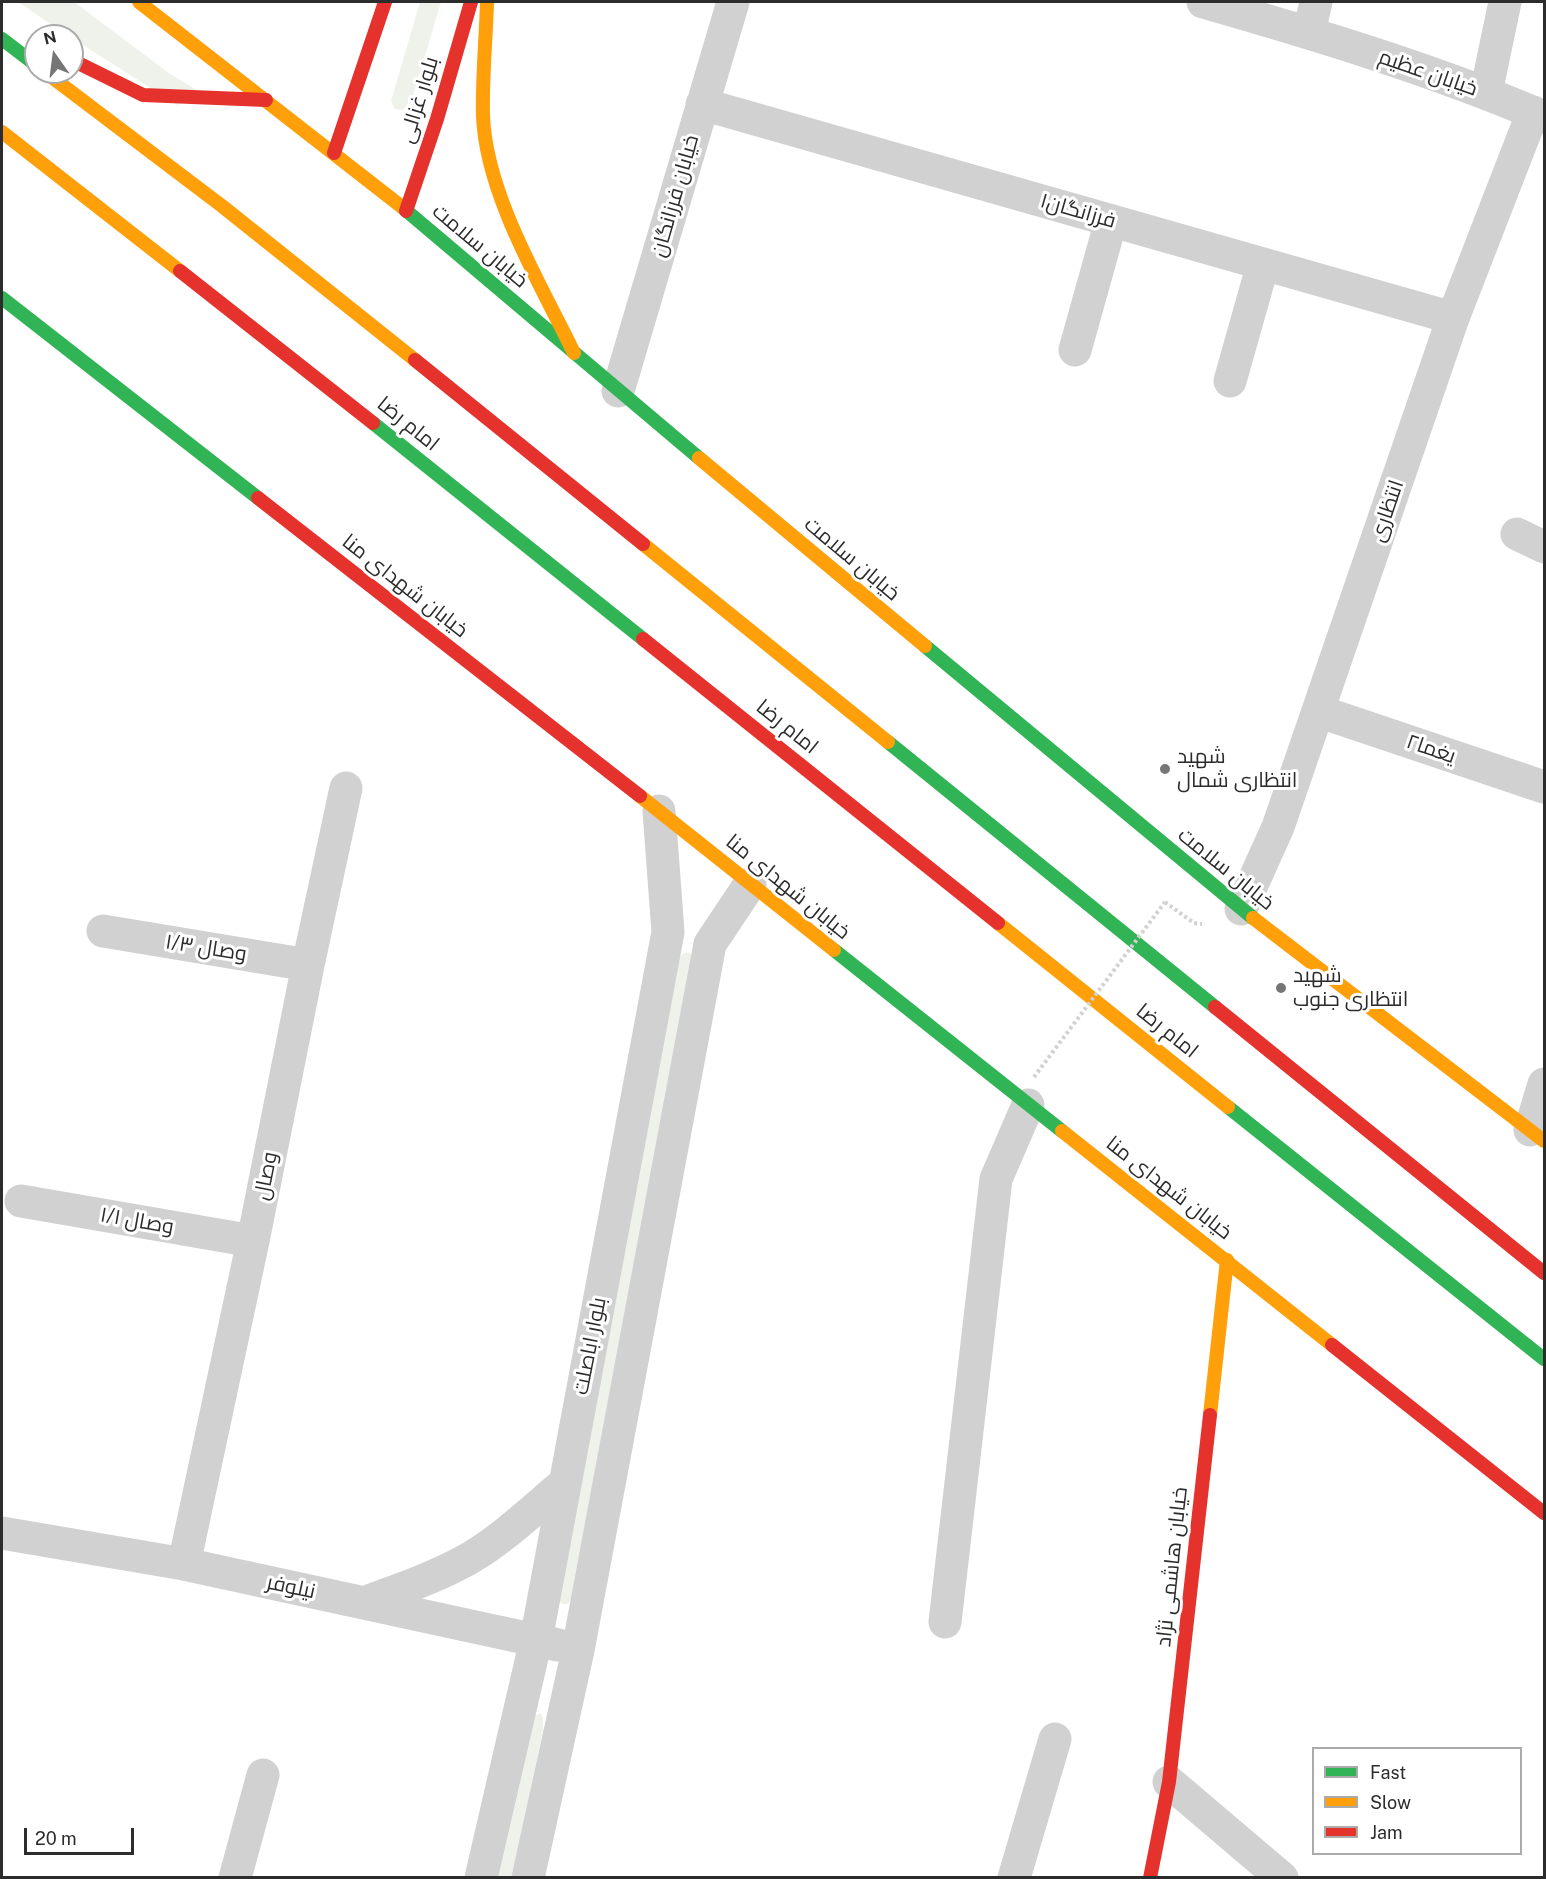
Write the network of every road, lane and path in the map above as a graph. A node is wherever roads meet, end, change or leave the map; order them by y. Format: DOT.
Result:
graph roads {
  1 [pos="139,2"];
  2 [pos="385,2"];
  3 [pos="471,2"];
  4 [pos="487,2"];
  5 [pos="733,2"];
  6 [pos="1203,2"];
  7 [pos="1505,2"];
  8 [pos="1313,17"];
  9 [pos="2,39"];
  10 [pos="24,56"];
  11 [pos="84,66"];
  12 [pos="61,84"];
  13 [pos="1486,93"];
  14 [pos="266,100"];
  15 [pos="702,104"];
  16 [pos="1539,115"];
  17 [pos="2,132"];
  18 [pos="334,153"];
  19 [pos="406,211"];
  20 [pos="1111,221"];
  21 [pos="1263,264"];
  22 [pos="2,298"];
  23 [pos="1453,318"];
  24 [pos="1075,350"];
  25 [pos="574,353"];
  26 [pos="1230,381"];
  27 [pos="618,391"];
  28 [pos="1318,711"];
  29 [pos="346,788"];
  30 [pos="1545,788"];
  31 [pos="659,811"];
  32 [pos="750,884"];
  33 [pos="1241,909"];
  34 [pos="1194,923"];
  35 [pos="103,931"];
  36 [pos="668,932"];
  37 [pos="710,944"];
  38 [pos="308,965"];
  39 [pos="1545,1084"];
  40 [pos="1031,1091"];
  41 [pos="1537,1136"];
  42 [pos="21,1201"];
  43 [pos="253,1241"];
  44 [pos="1227,1260"];
  45 [pos="1545,1273"];
  46 [pos="1545,1359"];
  47 [pos="565,1483"];
  48 [pos="1545,1513"];
  49 [pos="2,1533"];
  50 [pos="184,1564"];
  51 [pos="364,1603"];
  52 [pos="945,1622"];
  53 [pos="536,1640"];
  54 [pos="578,1650"];
  55 [pos="1055,1739"];
  56 [pos="263,1775"];
  57 [pos="1169,1782"];
  58 [pos="235,1878"];
  59 [pos="482,1878"];
  60 [pos="528,1878"];
  61 [pos="1014,1878"];
  62 [pos="1150,1878"];
  63 [pos="1282,1878"];
  1 -- 14 [label="main road, خیابان سلامت"];
  2 -- 18 [label="main road"];
  3 -- 19 [label="main road, بلوار غزالی"];
  4 -- 25 [label="main road"];
  5 -- 15 [label="street, خیابان فرزانگان"];
  6 -- 8 [label="street, خیابان عظیم"];
  7 -- 13 [label="street"];
  8 -- 13 [label="street, خیابان عظیم"];
  9 -- 10 [label="main road"];
  11 -- 14 [label="main road"];
  12 -- 45 [label="main road"];
  13 -- 16 [label="street, خیابان عظیم"];
  14 -- 18 [label="main road, خیابان سلامت"];
  15 -- 20 [label="street, فرزانگان۱"];
  15 -- 27 [label="street, خیابان فرزانگان"];
  16 -- 23 [label="street, انتظاری"];
  17 -- 46 [label="main road, امام رضا"];
  18 -- 19 [label="main road, خیابان سلامت"];
  19 -- 25 [label="main road, خیابان سلامت"];
  20 -- 21 [label="street, فرزانگان۱"];
  20 -- 24 [label="street"];
  21 -- 23 [label="street, فرزانگان۱"];
  21 -- 26 [label="street"];
  22 -- 31 [label="main road, خیابان شهدای منا"];
  23 -- 28 [label="street, انتظاری"];
  25 -- 27 [label="main road, خیابان سلامت"];
  27 -- 33 [label="main road, خیابان سلامت"];
  28 -- 30 [label="street, یغما۲"];
  28 -- 33 [label="street, انتظاری"];
  29 -- 38 [label="street, وصال"];
  31 -- 32 [label="main road, خیابان شهدای منا"];
  31 -- 36 [label="street, بلوار اباصلت"];
  32 -- 37 [label="street, بلوار اباصلت"];
  32 -- 40 [label="main road, خیابان شهدای منا"];
  33 -- 41 [label="main road, خیابان سلامت"];
  34 -- 40 [label="path, bridge"];
  35 -- 38 [label="street, وصال ۱/۳"];
  36 -- 37 [label="street"];
  36 -- 47 [label="street, بلوار اباصلت"];
  37 -- 54 [label="street, بلوار اباصلت"];
  38 -- 43 [label="street, وصال"];
  39 -- 41 [label="street"];
  40 -- 44 [label="main road, خیابان شهدای منا"];
  40 -- 52 [label="street"];
  42 -- 43 [label="street, وصال ۱/۱"];
  43 -- 50 [label="street, وصال"];
  44 -- 48 [label="main road, خیابان شهدای منا"];
  44 -- 57 [label="main road, خیابان هاشمی نژاد"];
  47 -- 51 [label="street"];
  47 -- 53 [label="street, بلوار اباصلت"];
  49 -- 50 [label="street, نیلوفر"];
  50 -- 51 [label="street, نیلوفر"];
  51 -- 53 [label="street, نیلوفر"];
  53 -- 54 [label="street, نیلوفر"];
  53 -- 59 [label="street, بلوار اباصلت"];
  54 -- 60 [label="street, بلوار اباصلت"];
  55 -- 61 [label="street"];
  56 -- 58 [label="street"];
  57 -- 62 [label="main road, خیابان هاشمی نژاد"];
  57 -- 63 [label="street"];
}
